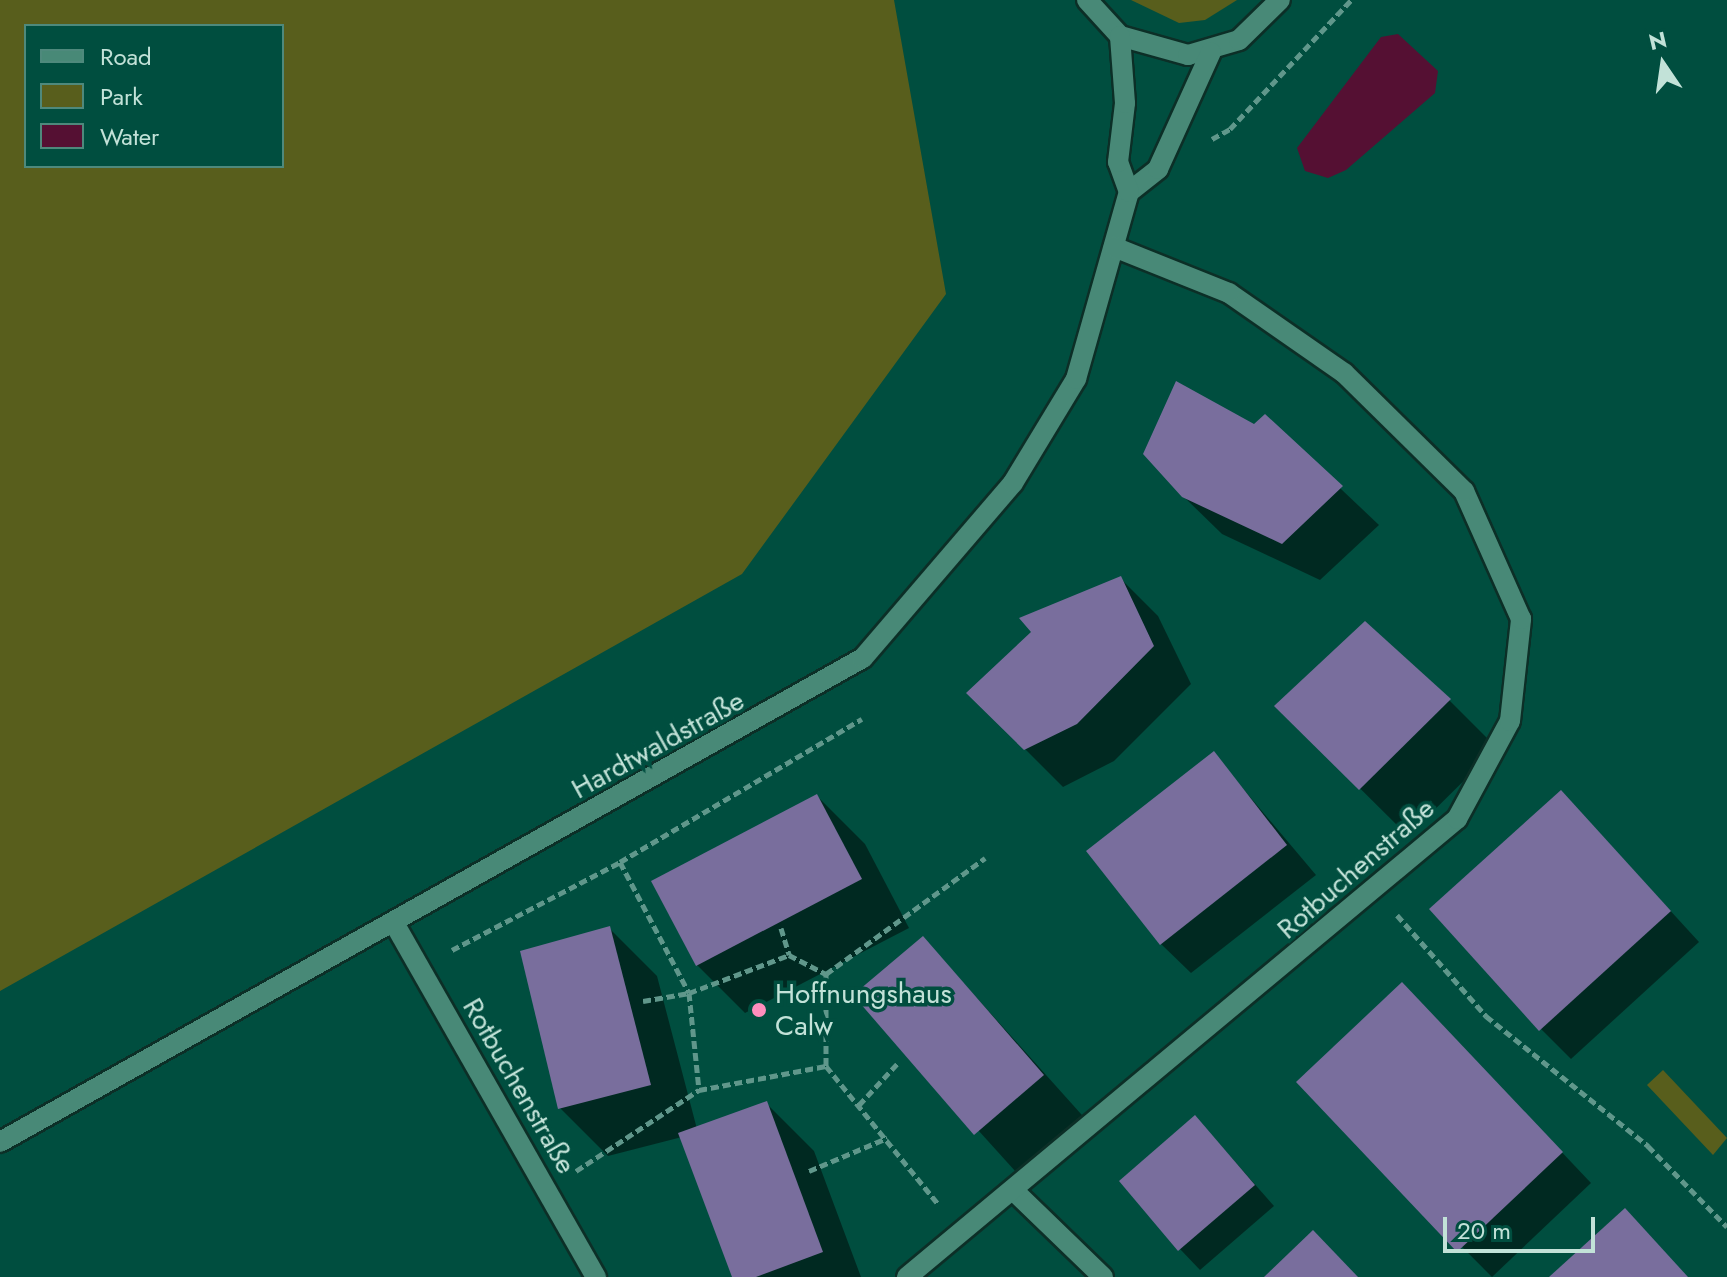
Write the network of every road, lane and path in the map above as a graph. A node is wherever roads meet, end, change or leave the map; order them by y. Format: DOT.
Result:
graph roads {
  1 [pos="1087,0"];
  2 [pos="1280,0"];
  3 [pos="1351,0"];
  4 [pos="1120,36"];
  5 [pos="1211,52"];
  6 [pos="1158,169"];
  7 [pos="1129,192"];
  8 [pos="1114,247"];
  9 [pos="862,719"];
  10 [pos="985,858"];
  11 [pos="620,862"];
  12 [pos="1376,890"];
  13 [pos="394,923"];
  14 [pos="781,928"];
  15 [pos="789,955"];
  16 [pos="418,967"];
  17 [pos="826,974"];
  18 [pos="689,993"];
  19 [pos="643,1001"];
  20 [pos="897,1064"];
  21 [pos="826,1066"];
  22 [pos="699,1090"];
  23 [pos="859,1105"];
  24 [pos="887,1138"];
  25 [pos="0,1142"];
  26 [pos="809,1171"];
  27 [pos="547,1190"];
  28 [pos="1013,1190"];
  29 [pos="1727,1227"];
  30 [pos="960,1234"];
  31 [pos="596,1277"];
  32 [pos="907,1277"];
  33 [pos="1103,1277"];
  1 -- 4 [label="street"];
  2 -- 5 [label="street"];
  3 -- 6 [label="path"];
  4 -- 5 [label="street"];
  4 -- 7 [label="street"];
  5 -- 6 [label="street"];
  6 -- 7 [label="street"];
  7 -- 8 [label="street, Hardtwaldstraße"];
  8 -- 12 [label="street, Rotbuchenstraße"];
  8 -- 13 [label="street, Hardtwaldstraße"];
  9 -- 11 [label="path"];
  10 -- 17 [label="path"];
  11 -- 16 [label="path"];
  11 -- 18 [label="path"];
  12 -- 28 [label="street, Rotbuchenstraße"];
  12 -- 29 [label="path"];
  13 -- 16 [label="street, Rotbuchenstraße"];
  13 -- 25 [label="street, Hardtwaldstraße"];
  14 -- 15 [label="path"];
  15 -- 17 [label="path"];
  15 -- 18 [label="path"];
  16 -- 27 [label="street, Rotbuchenstraße"];
  17 -- 21 [label="path"];
  18 -- 19 [label="path"];
  18 -- 22 [label="path"];
  20 -- 23 [label="path"];
  21 -- 22 [label="path"];
  21 -- 23 [label="path"];
  22 -- 27 [label="path"];
  23 -- 24 [label="path"];
  24 -- 26 [label="path"];
  24 -- 30 [label="path"];
  27 -- 31 [label="street, Rotbuchenstraße"];
  28 -- 30 [label="street, Rotbuchenstraße"];
  28 -- 33 [label="street"];
  30 -- 32 [label="street, Rotbuchenstraße"];
}
